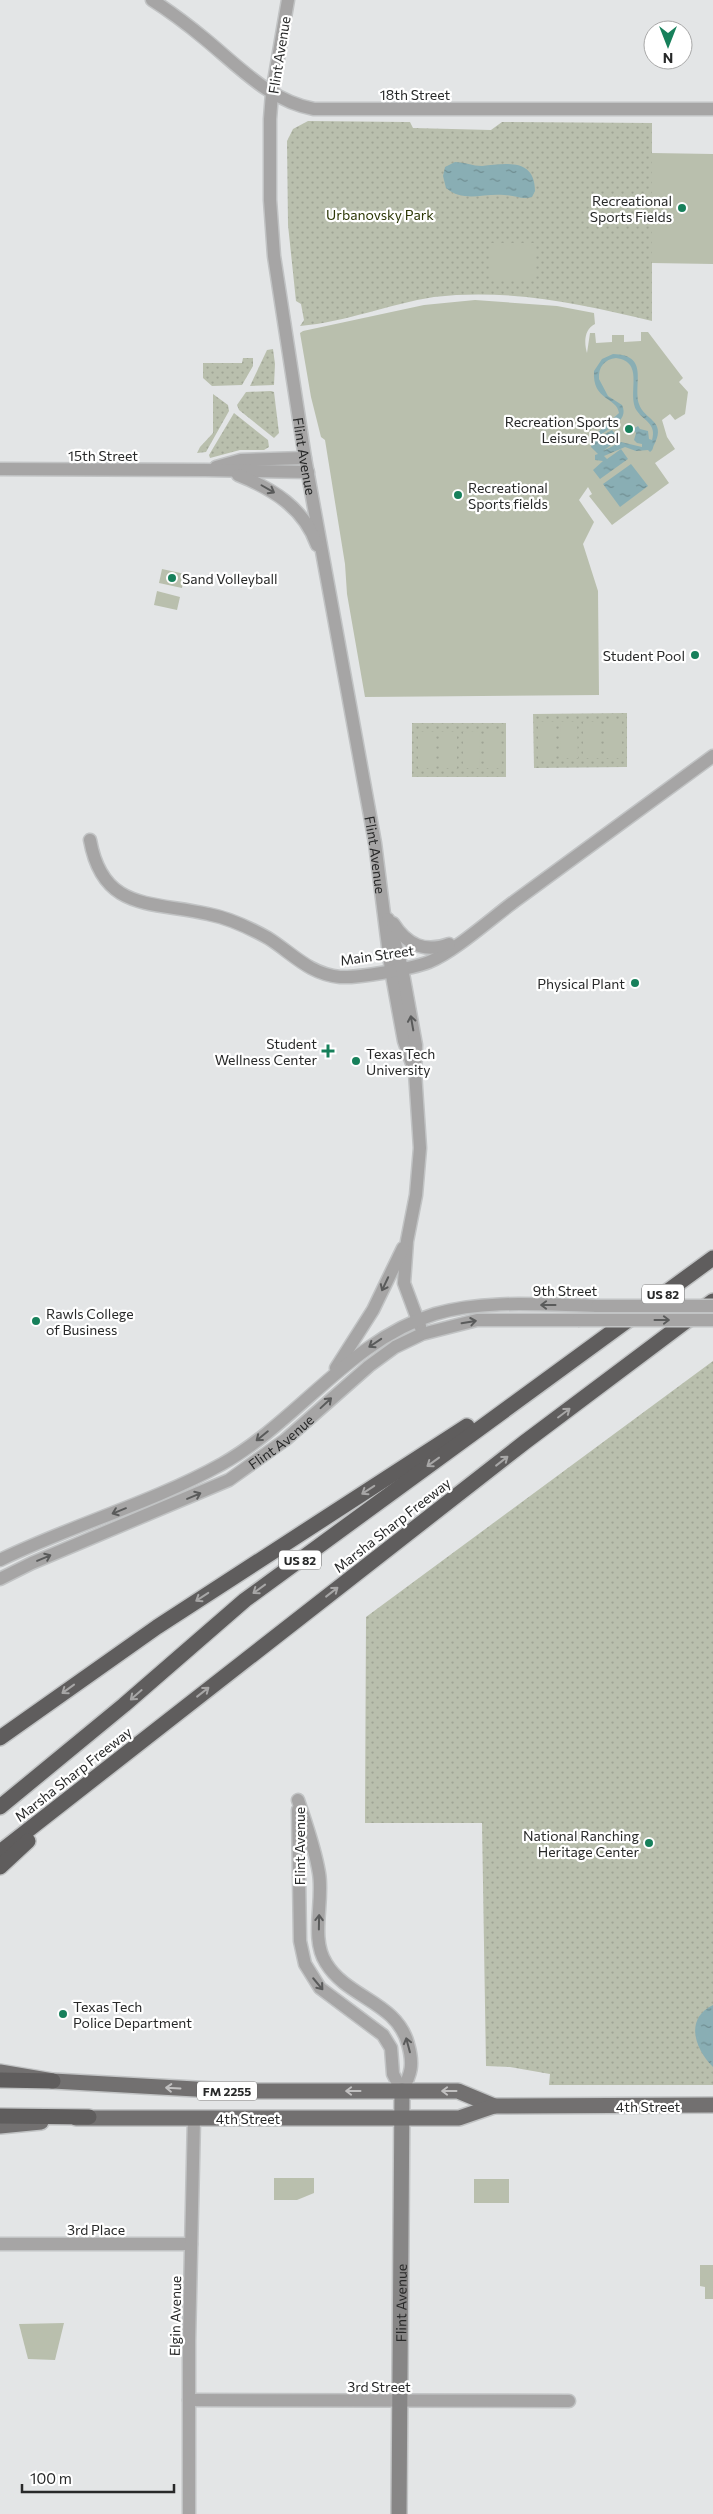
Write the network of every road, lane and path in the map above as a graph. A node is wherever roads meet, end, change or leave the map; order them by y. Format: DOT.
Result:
graph roads {
  1 [pos="152,0"];
  2 [pos="288,0"];
  3 [pos="272,93"];
  4 [pos="713,109"];
  5 [pos="305,458"];
  6 [pos="0,469"];
  7 [pos="206,470"];
  8 [pos="308,472"];
  9 [pos="327,571"];
  10 [pos="713,756"];
  11 [pos="90,840"];
  12 [pos="385,910"];
  13 [pos="462,940"];
  14 [pos="396,969"];
  15 [pos="407,1241"];
  16 [pos="713,1258"];
  17 [pos="713,1301"];
  18 [pos="713,1306"];
  19 [pos="418,1320"];
  20 [pos="713,1320"];
  21 [pos="614,1330"];
  22 [pos="422,1334"];
  23 [pos="326,1382"];
  24 [pos="0,1560"];
  25 [pos="0,1579"];
  26 [pos="0,1738"];
  27 [pos="110,1764"];
  28 [pos="0,1807"];
  29 [pos="0,1852"];
  30 [pos="0,1867"];
  31 [pos="0,2072"];
  32 [pos="0,2080"];
  33 [pos="53,2081"];
  34 [pos="402,2092"];
  35 [pos="713,2105"];
  36 [pos="494,2106"];
  37 [pos="0,2116"];
  38 [pos="89,2117"];
  39 [pos="194,2118"];
  40 [pos="402,2119"];
  41 [pos="0,2126"];
  42 [pos="0,2244"];
  43 [pos="191,2244"];
  44 [pos="189,2400"];
  45 [pos="400,2401"];
  46 [pos="569,2401"];
  47 [pos="189,2514"];
  48 [pos="400,2514"];
  1 -- 3 [label="street, 18th Street"];
  2 -- 3 [label="street, Flint Avenue"];
  3 -- 4 [label="street, 18th Street"];
  3 -- 5 [label="street, Flint Avenue"];
  5 -- 7 [label="street, 15th Street"];
  5 -- 8 [label="street, Flint Avenue"];
  6 -- 7 [label="street, 15th Street"];
  7 -- 8 [label="street, 15th Street"];
  7 -- 9 [label="street, one-way"];
  8 -- 9 [label="street, Flint Avenue"];
  9 -- 12 [label="street, Flint Avenue"];
  10 -- 13 [label="street, Main Street"];
  11 -- 14 [label="street, Main Street"];
  12 -- 13 [label="street"];
  12 -- 14 [label="street, Flint Avenue"];
  13 -- 14 [label="street, Main Street"];
  14 -- 15 [label="street, Flint Avenue"];
  15 -- 19 [label="street, Flint Avenue"];
  15 -- 23 [label="street, Flint Avenue, one-way"];
  16 -- 21 [label="highway, Marsha Sharp Freeway / US 82"];
  27 -- 17 [label="highway, Marsha Sharp Freeway / US 82, one-way"];
  18 -- 19 [label="street, 9th Street, one-way, bridge"];
  19 -- 22 [label="street, Flint Avenue"];
  19 -- 23 [label="street, Flint Avenue, one-way"];
  22 -- 20 [label="street, one-way, bridge"];
  21 -- 26 [label="highway, one-way"];
  21 -- 28 [label="highway, Marsha Sharp Freeway / US 82, one-way"];
  25 -- 22 [label="street, Flint Avenue, one-way"];
  23 -- 24 [label="street, Flint Avenue, one-way"];
  27 -- 29 [label="highway, Marsha Sharp Freeway / US 82"];
  27 -- 30 [label="highway"];
  31 -- 33 [label="main road, FM 2255"];
  32 -- 33 [label="highway"];
  34 -- 33 [label="main road, 4th Street / FM 2255, one-way"];
  34 -- 34 [label="street, Flint Avenue, one-way"];
  36 -- 34 [label="main road, 4th Street / FM 2255, one-way"];
  34 -- 40 [label="street, Flint Avenue"];
  35 -- 36 [label="main road, 4th Street / FM 2255"];
  36 -- 40 [label="main road, 4th Street / FM 2255"];
  37 -- 38 [label="highway"];
  38 -- 39 [label="main road, 4th Street / FM 2255"];
  38 -- 41 [label="main road, 4th Street / FM 2255"];
  39 -- 40 [label="main road, 4th Street / FM 2255"];
  39 -- 43 [label="street, Elgin Avenue"];
  40 -- 45 [label="street, Flint Avenue"];
  42 -- 43 [label="street, 3rd Place"];
  43 -- 44 [label="street, Elgin Avenue"];
  44 -- 45 [label="street, 3rd Street"];
  44 -- 47 [label="street, Elgin Avenue"];
  45 -- 46 [label="street, 3rd Street"];
  45 -- 48 [label="street, Flint Avenue"];
}
